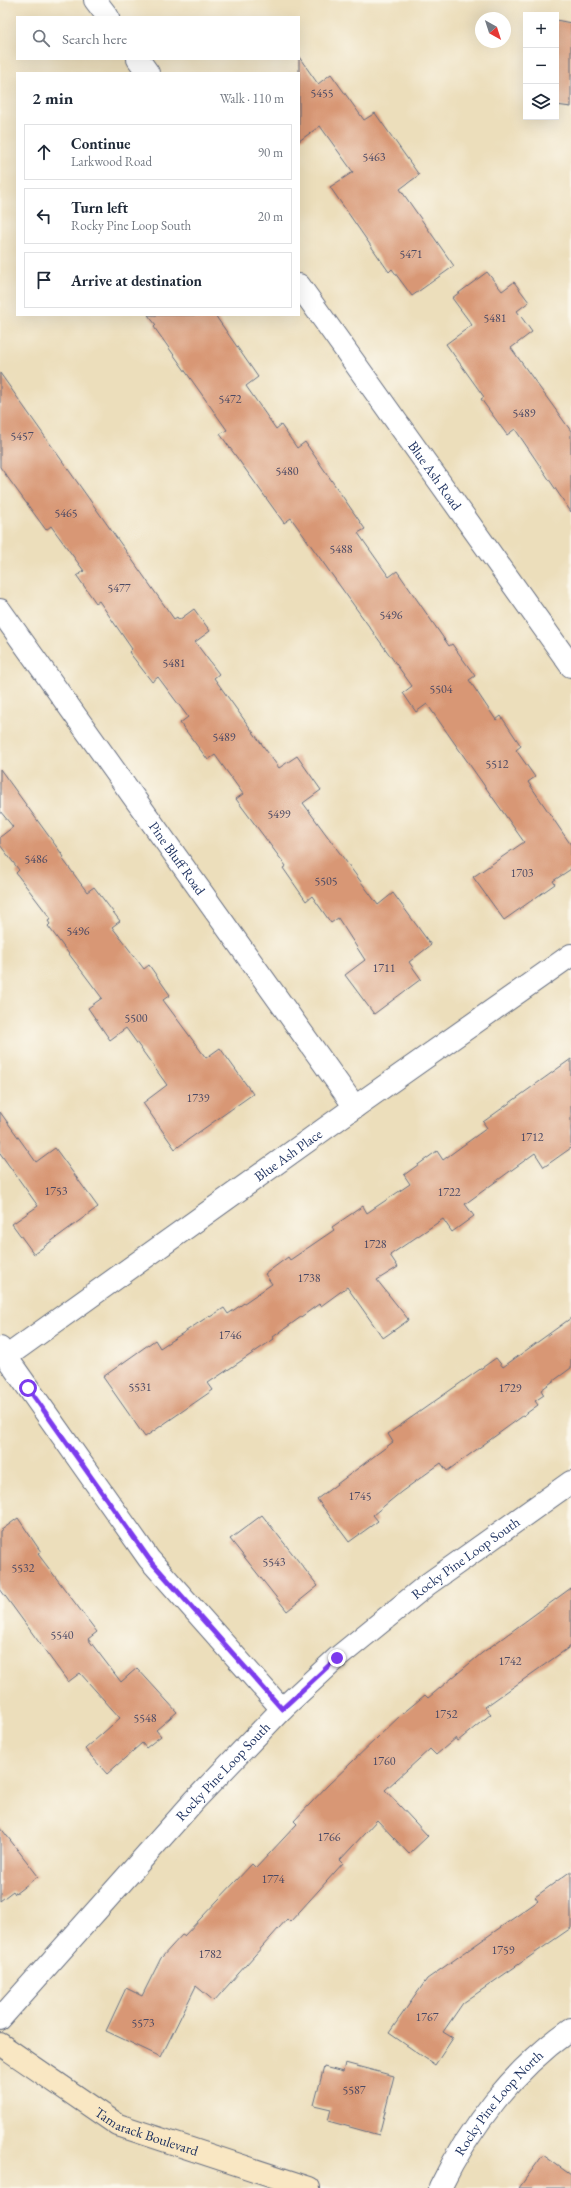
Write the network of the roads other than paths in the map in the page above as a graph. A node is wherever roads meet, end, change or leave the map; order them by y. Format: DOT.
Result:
graph roads {
  1 [pos="95,0"];
  2 [pos="107,16"];
  3 [pos="139,60"];
  4 [pos="147,72"];
  5 [pos="300,285"];
  6 [pos="0,610"];
  7 [pos="571,666"];
  8 [pos="571,955"];
  9 [pos="355,1107"];
  10 [pos="3,1352"];
  11 [pos="571,1482"];
  12 [pos="282,1709"];
  13 [pos="0,2019"];
  14 [pos="571,2029"];
  15 [pos="0,2044"];
  16 [pos="309,2188"];
  17 [pos="440,2188"];
  1 -- 2 [label="street"];
  3 -- 4 [label="street"];
  5 -- 7 [label="street, Blue Ash Road"];
  6 -- 9 [label="street, Pine Bluff Road"];
  8 -- 9 [label="street, Blue Ash Place"];
  9 -- 10 [label="street, Blue Ash Place"];
  10 -- 12 [label="street"];
  11 -- 12 [label="street, Rocky Pine Loop South"];
  12 -- 13 [label="street, Rocky Pine Loop South"];
  14 -- 17 [label="street, Rocky Pine Loop North"];
  15 -- 16 [label="street, Tamarack Boulevard"];
}
